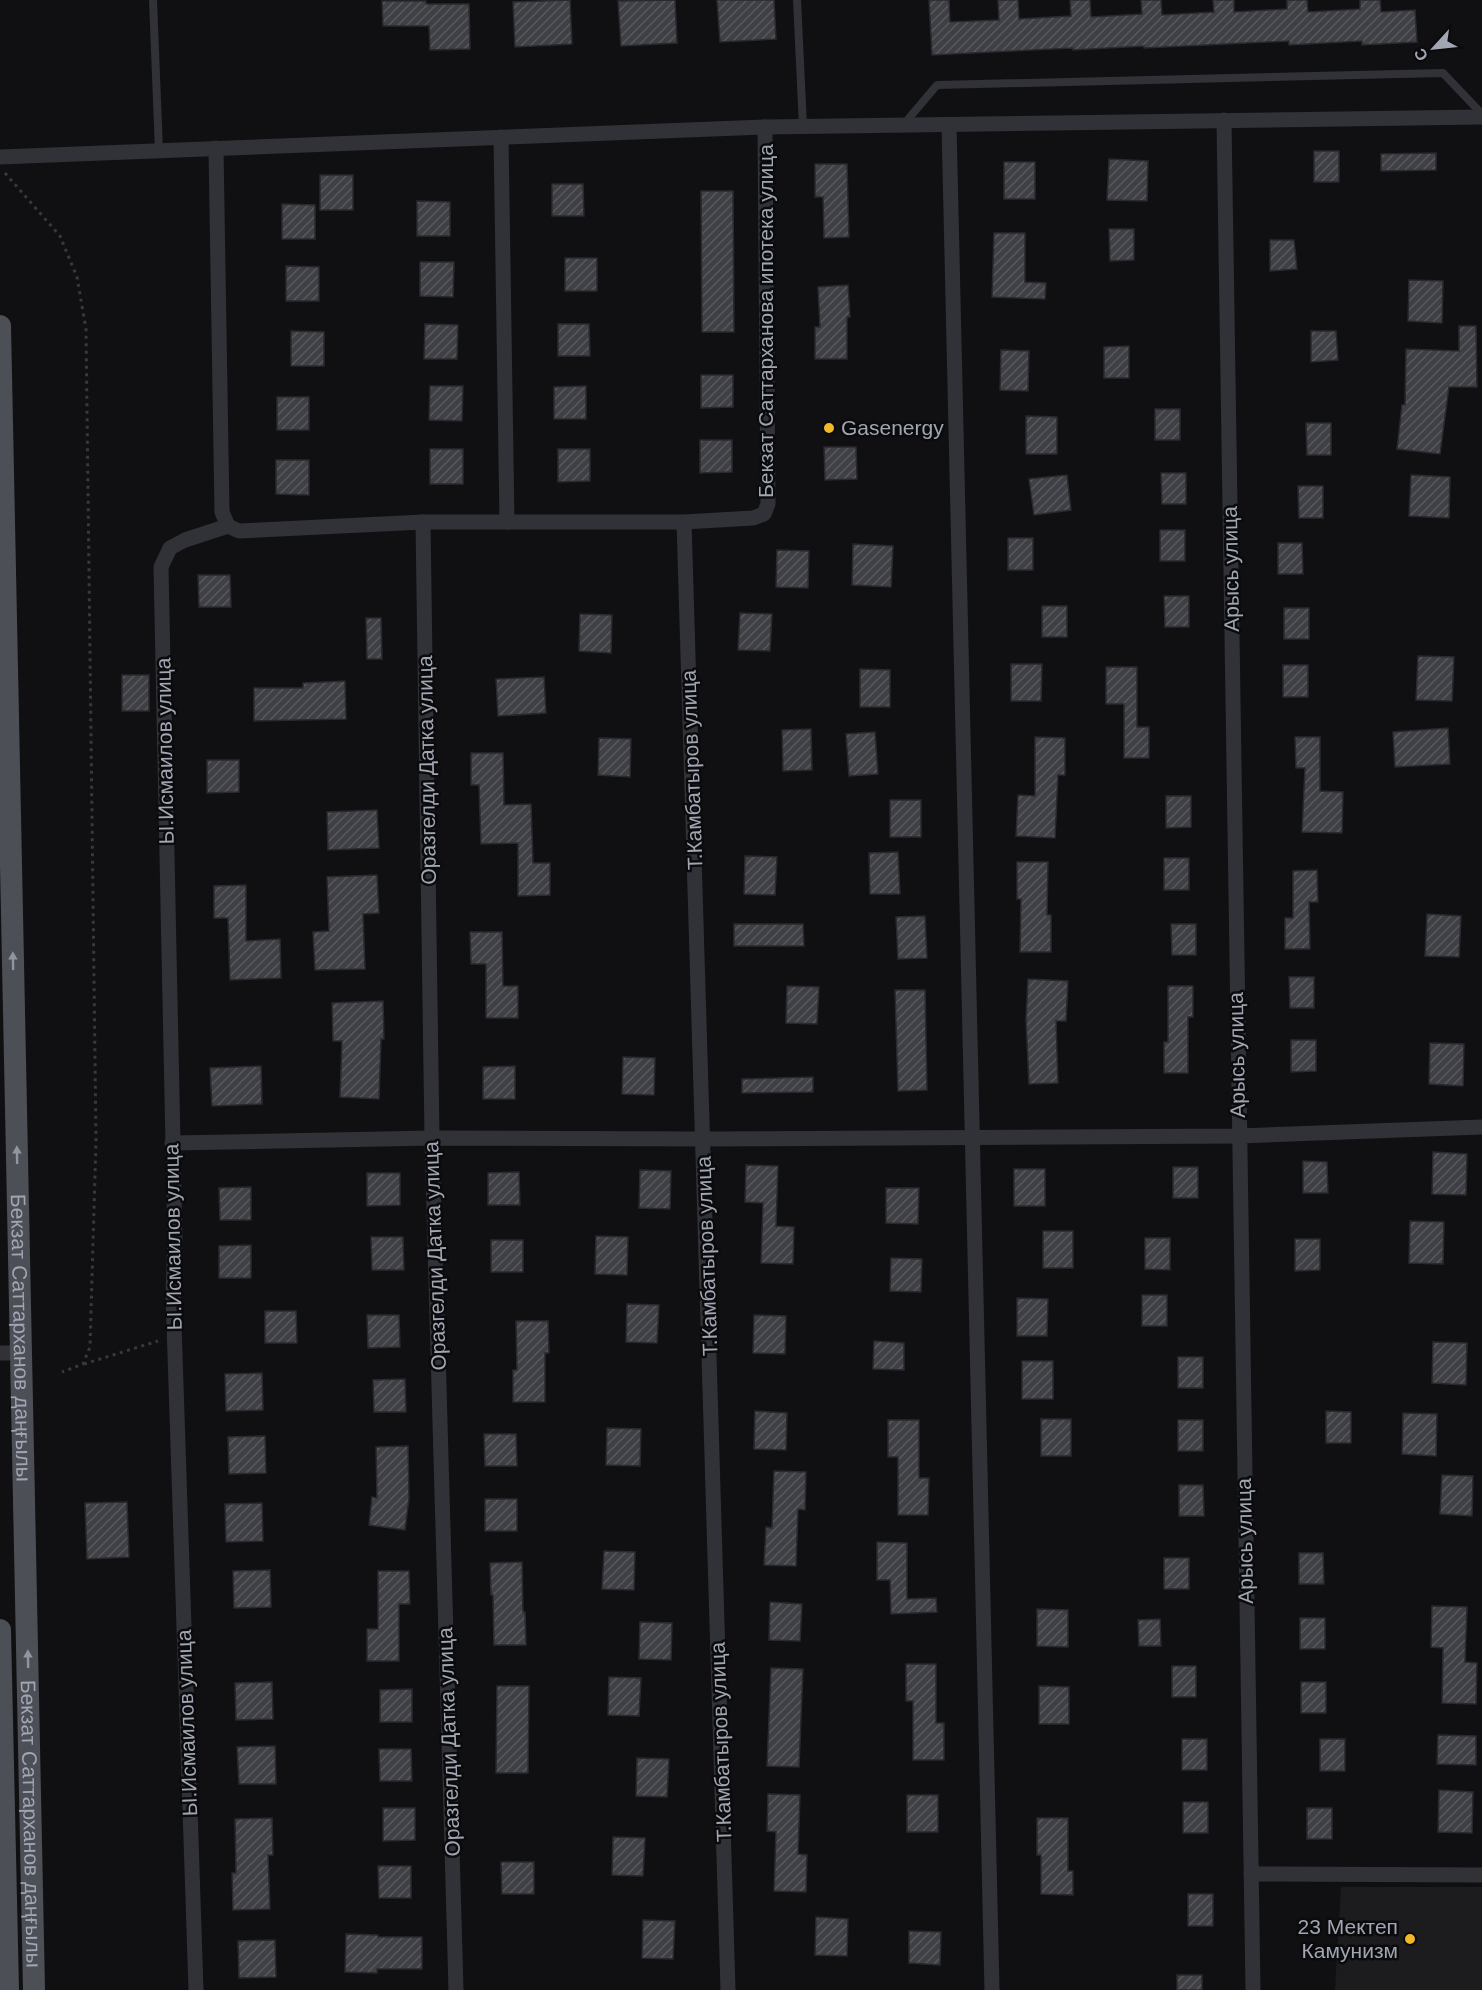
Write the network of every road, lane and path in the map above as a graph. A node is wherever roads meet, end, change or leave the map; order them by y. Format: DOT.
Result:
graph roads {
  1 [pos="153,0"];
  2 [pos="797,0"];
  3 [pos="1482,116"];
  4 [pos="1224,120"];
  5 [pos="904,124"];
  6 [pos="949,125"];
  7 [pos="803,126"];
  8 [pos="765,127"];
  9 [pos="501,137"];
  10 [pos="216,148"];
  11 [pos="159,151"];
  12 [pos="0,157"];
  13 [pos="0,168"];
  14 [pos="0,326"];
  15 [pos="423,522"];
  16 [pos="507,522"];
  17 [pos="684,522"];
  18 [pos="228,526"];
  19 [pos="1482,1127"];
  20 [pos="1239,1136"];
  21 [pos="972,1137"];
  22 [pos="432,1138"];
  23 [pos="704,1139"];
  24 [pos="172,1143"];
  25 [pos="9,1200"];
  26 [pos="174,1336"];
  27 [pos="11,1353"];
  28 [pos="83,1364"];
  29 [pos="62,1372"];
  30 [pos="0,1630"];
  31 [pos="1251,1874"];
  32 [pos="1482,1875"];
  33 [pos="8,1990"];
  34 [pos="34,1990"];
  35 [pos="196,1990"];
  36 [pos="456,1990"];
  37 [pos="728,1990"];
  38 [pos="992,1990"];
  39 [pos="1253,1990"];
  1 -- 11 [label="lane"];
  2 -- 7 [label="lane"];
  3 -- 4 [label="street"];
  3 -- 5 [label="lane"];
  4 -- 6 [label="street"];
  4 -- 20 [label="street, Арысь улица"];
  5 -- 6 [label="street"];
  5 -- 7 [label="street"];
  6 -- 21 [label="street"];
  7 -- 8 [label="street"];
  8 -- 9 [label="street"];
  8 -- 17 [label="street, Бекзат Саттарханова ипотека улица"];
  9 -- 10 [label="street"];
  9 -- 16 [label="street"];
  10 -- 11 [label="street"];
  10 -- 18 [label="street"];
  11 -- 12 [label="street"];
  13 -- 28 [label="path"];
  25 -- 14 [label="main road, Бекзат Саттарханов даңғылы, one-way"];
  15 -- 16 [label="street"];
  15 -- 18 [label="street"];
  15 -- 22 [label="street, Оразгелди Датка улица"];
  16 -- 17 [label="street"];
  17 -- 23 [label="street, Т.Камбатыров улица"];
  18 -- 24 [label="street, Ы.Исмаилов улица"];
  19 -- 20 [label="street"];
  20 -- 21 [label="street"];
  20 -- 31 [label="street, Арысь улица"];
  21 -- 23 [label="street"];
  21 -- 38 [label="street"];
  22 -- 23 [label="street"];
  22 -- 24 [label="street"];
  22 -- 36 [label="street, Оразгелди Датка улица"];
  23 -- 37 [label="street, Т.Камбатыров улица"];
  24 -- 26 [label="street, Ы.Исмаилов улица"];
  25 -- 27 [label="main road, Бекзат Саттарханов даңғылы"];
  26 -- 28 [label="path"];
  26 -- 35 [label="street, Ы.Исмаилов улица"];
  34 -- 27 [label="main road, Бекзат Саттарханов даңғылы, one-way"];
  28 -- 29 [label="path"];
  30 -- 33 [label="main road, Бекзат Саттарханов даңғылы"];
  31 -- 32 [label="street"];
  31 -- 39 [label="street, Арысь улица"];
}
